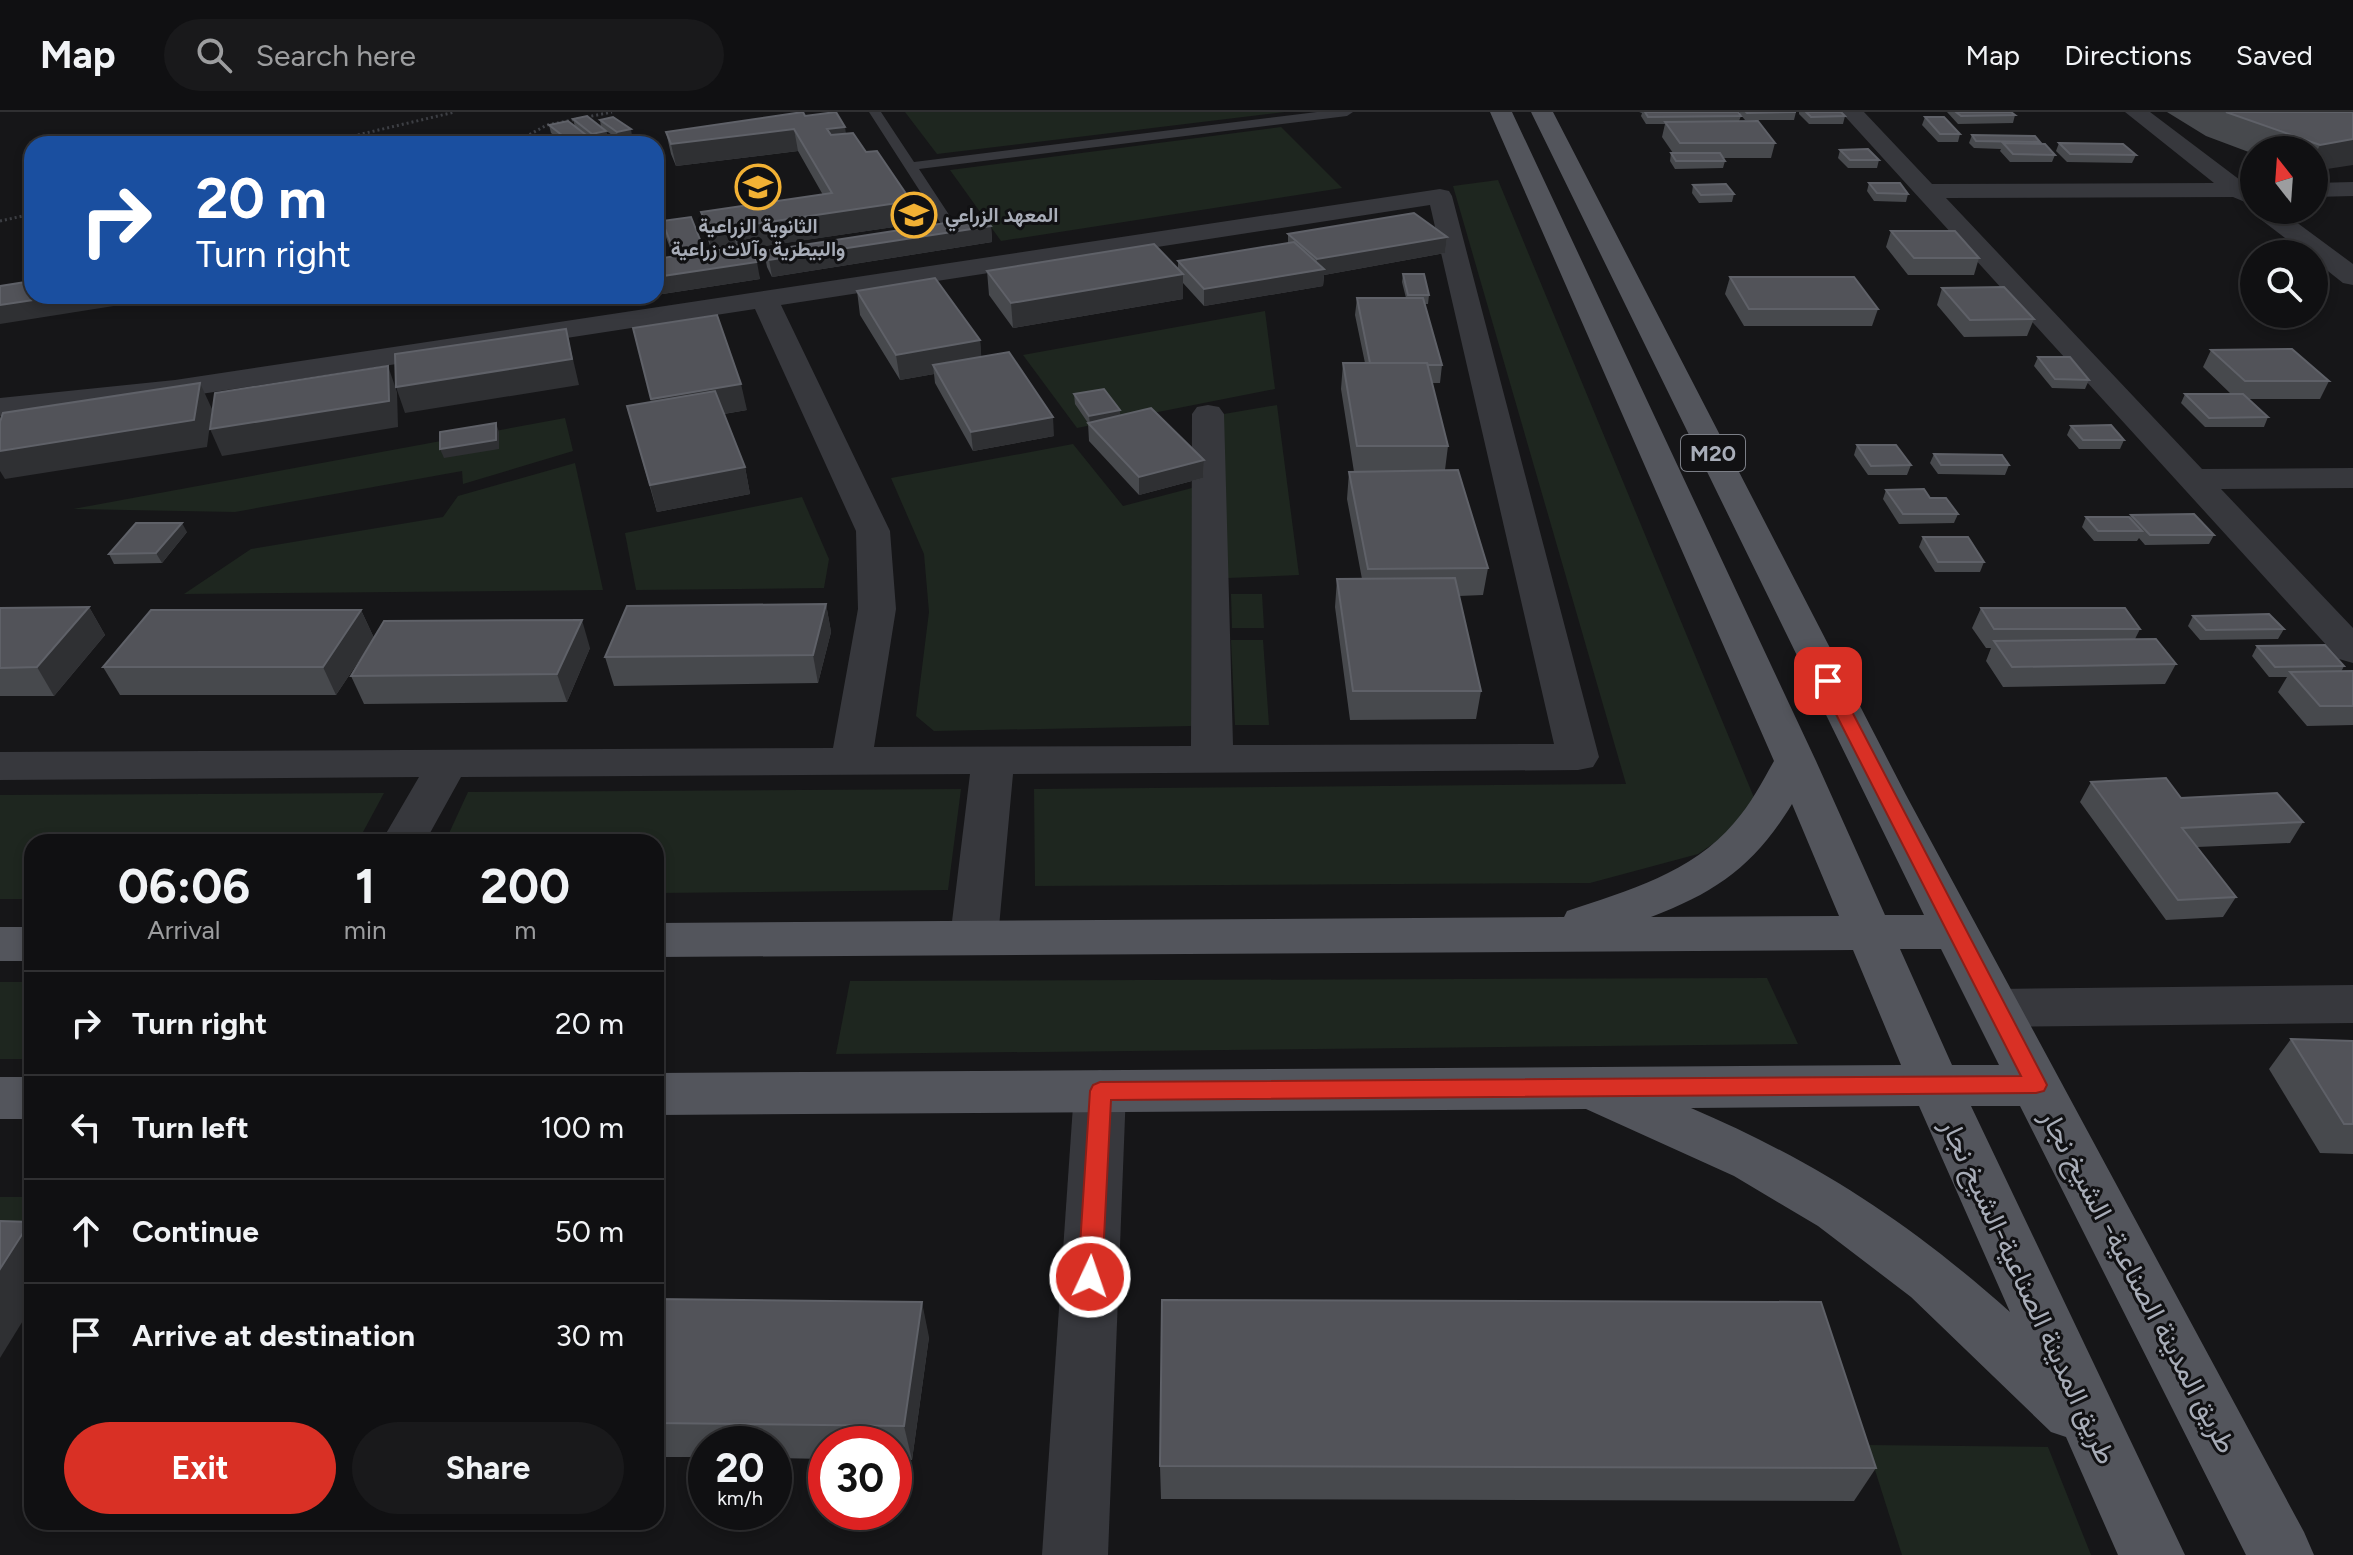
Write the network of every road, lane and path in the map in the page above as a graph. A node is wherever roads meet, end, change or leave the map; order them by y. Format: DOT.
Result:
graph roads {
  1 [pos="455,112"];
  2 [pos="612,112"];
  3 [pos="875,112"];
  4 [pos="1347,112"];
  5 [pos="1501,112"];
  6 [pos="1542,112"];
  7 [pos="1852,112"];
  8 [pos="2136,112"];
  9 [pos="353,136"];
  10 [pos="522,136"];
  11 [pos="910,166"];
  12 [pos="2240,187"];
  13 [pos="2353,189"];
  14 [pos="2328,190"];
  15 [pos="1926,191"];
  16 [pos="2240,194"];
  17 [pos="24,216"];
  18 [pos="0,221"];
  19 [pos="2283,224"];
  20 [pos="922,234"];
  21 [pos="2353,277"];
  22 [pos="764,299"];
  23 [pos="0,407"];
  24 [pos="1208,414"];
  25 [pos="2353,478"];
  26 [pos="2193,479"];
  27 [pos="2353,651"];
  28 [pos="1212,759"];
  29 [pos="993,760"];
  30 [pos="851,761"];
  31 [pos="1795,761"];
  32 [pos="448,763"];
  33 [pos="0,766"];
  34 [pos="408,834"];
  35 [pos="1957,932"];
  36 [pos="1872,933"];
  37 [pos="1550,935"];
  38 [pos="974,938"];
  39 [pos="664,940"];
  40 [pos="0,944"];
  41 [pos="24,944"];
  42 [pos="2353,1004"];
  43 [pos="1997,1008"];
  44 [pos="1934,1083"];
  45 [pos="2036,1085"];
  46 [pos="1589,1088"];
  47 [pos="1100,1091"];
  48 [pos="664,1094"];
  49 [pos="0,1098"];
  50 [pos="24,1098"];
  51 [pos="2092,1429"];
  52 [pos="1075,1555"];
  53 [pos="2152,1555"];
  54 [pos="2281,1555"];
  1 -- 9 [label="path"];
  2 -- 10 [label="path"];
  3 -- 11 [label="lane"];
  4 -- 11 [label="lane"];
  5 -- 31 [label="main road, M20"];
  6 -- 35 [label="main road, طريق المدينة الصناعية- الشيخ نجار / M20"];
  7 -- 15 [label="street"];
  8 -- 12 [label="street"];
  11 -- 20 [label="lane"];
  13 -- 14 [label="street"];
  15 -- 16 [label="street"];
  15 -- 26 [label="street"];
  17 -- 18 [label="path"];
  19 -- 21 [label="street"];
  22 -- 23 [label="street"];
  22 -- 28 [label="street"];
  22 -- 30 [label="street"];
  24 -- 28 [label="street"];
  25 -- 26 [label="street"];
  26 -- 27 [label="street"];
  28 -- 29 [label="street"];
  29 -- 30 [label="street"];
  29 -- 38 [label="street"];
  30 -- 32 [label="street"];
  31 -- 36 [label="main road, طريق المدينة الصناعية-الشيخ نجار"];
  31 -- 37 [label="main road"];
  32 -- 33 [label="street"];
  32 -- 34 [label="street"];
  35 -- 36 [label="main road"];
  35 -- 43 [label="main road, طريق المدينة الصناعية- الشيخ نجار"];
  36 -- 37 [label="main road"];
  36 -- 44 [label="main road, طريق المدينة الصناعية-الشيخ نجار"];
  37 -- 38 [label="main road"];
  38 -- 39 [label="main road"];
  40 -- 41 [label="main road"];
  42 -- 43 [label="street"];
  43 -- 45 [label="main road, طريق المدينة الصناعية- الشيخ نجار"];
  44 -- 45 [label="main road"];
  44 -- 46 [label="main road"];
  44 -- 51 [label="main road, طريق المدينة الصناعية-الشيخ نجار"];
  45 -- 54 [label="main road, طريق المدينة الصناعية- الشيخ نجار"];
  46 -- 47 [label="main road"];
  46 -- 51 [label="main road"];
  47 -- 48 [label="main road"];
  47 -- 52 [label="street"];
  49 -- 50 [label="main road"];
  51 -- 53 [label="main road, طريق المدينة الصناعية-الشيخ نجار"];
}
